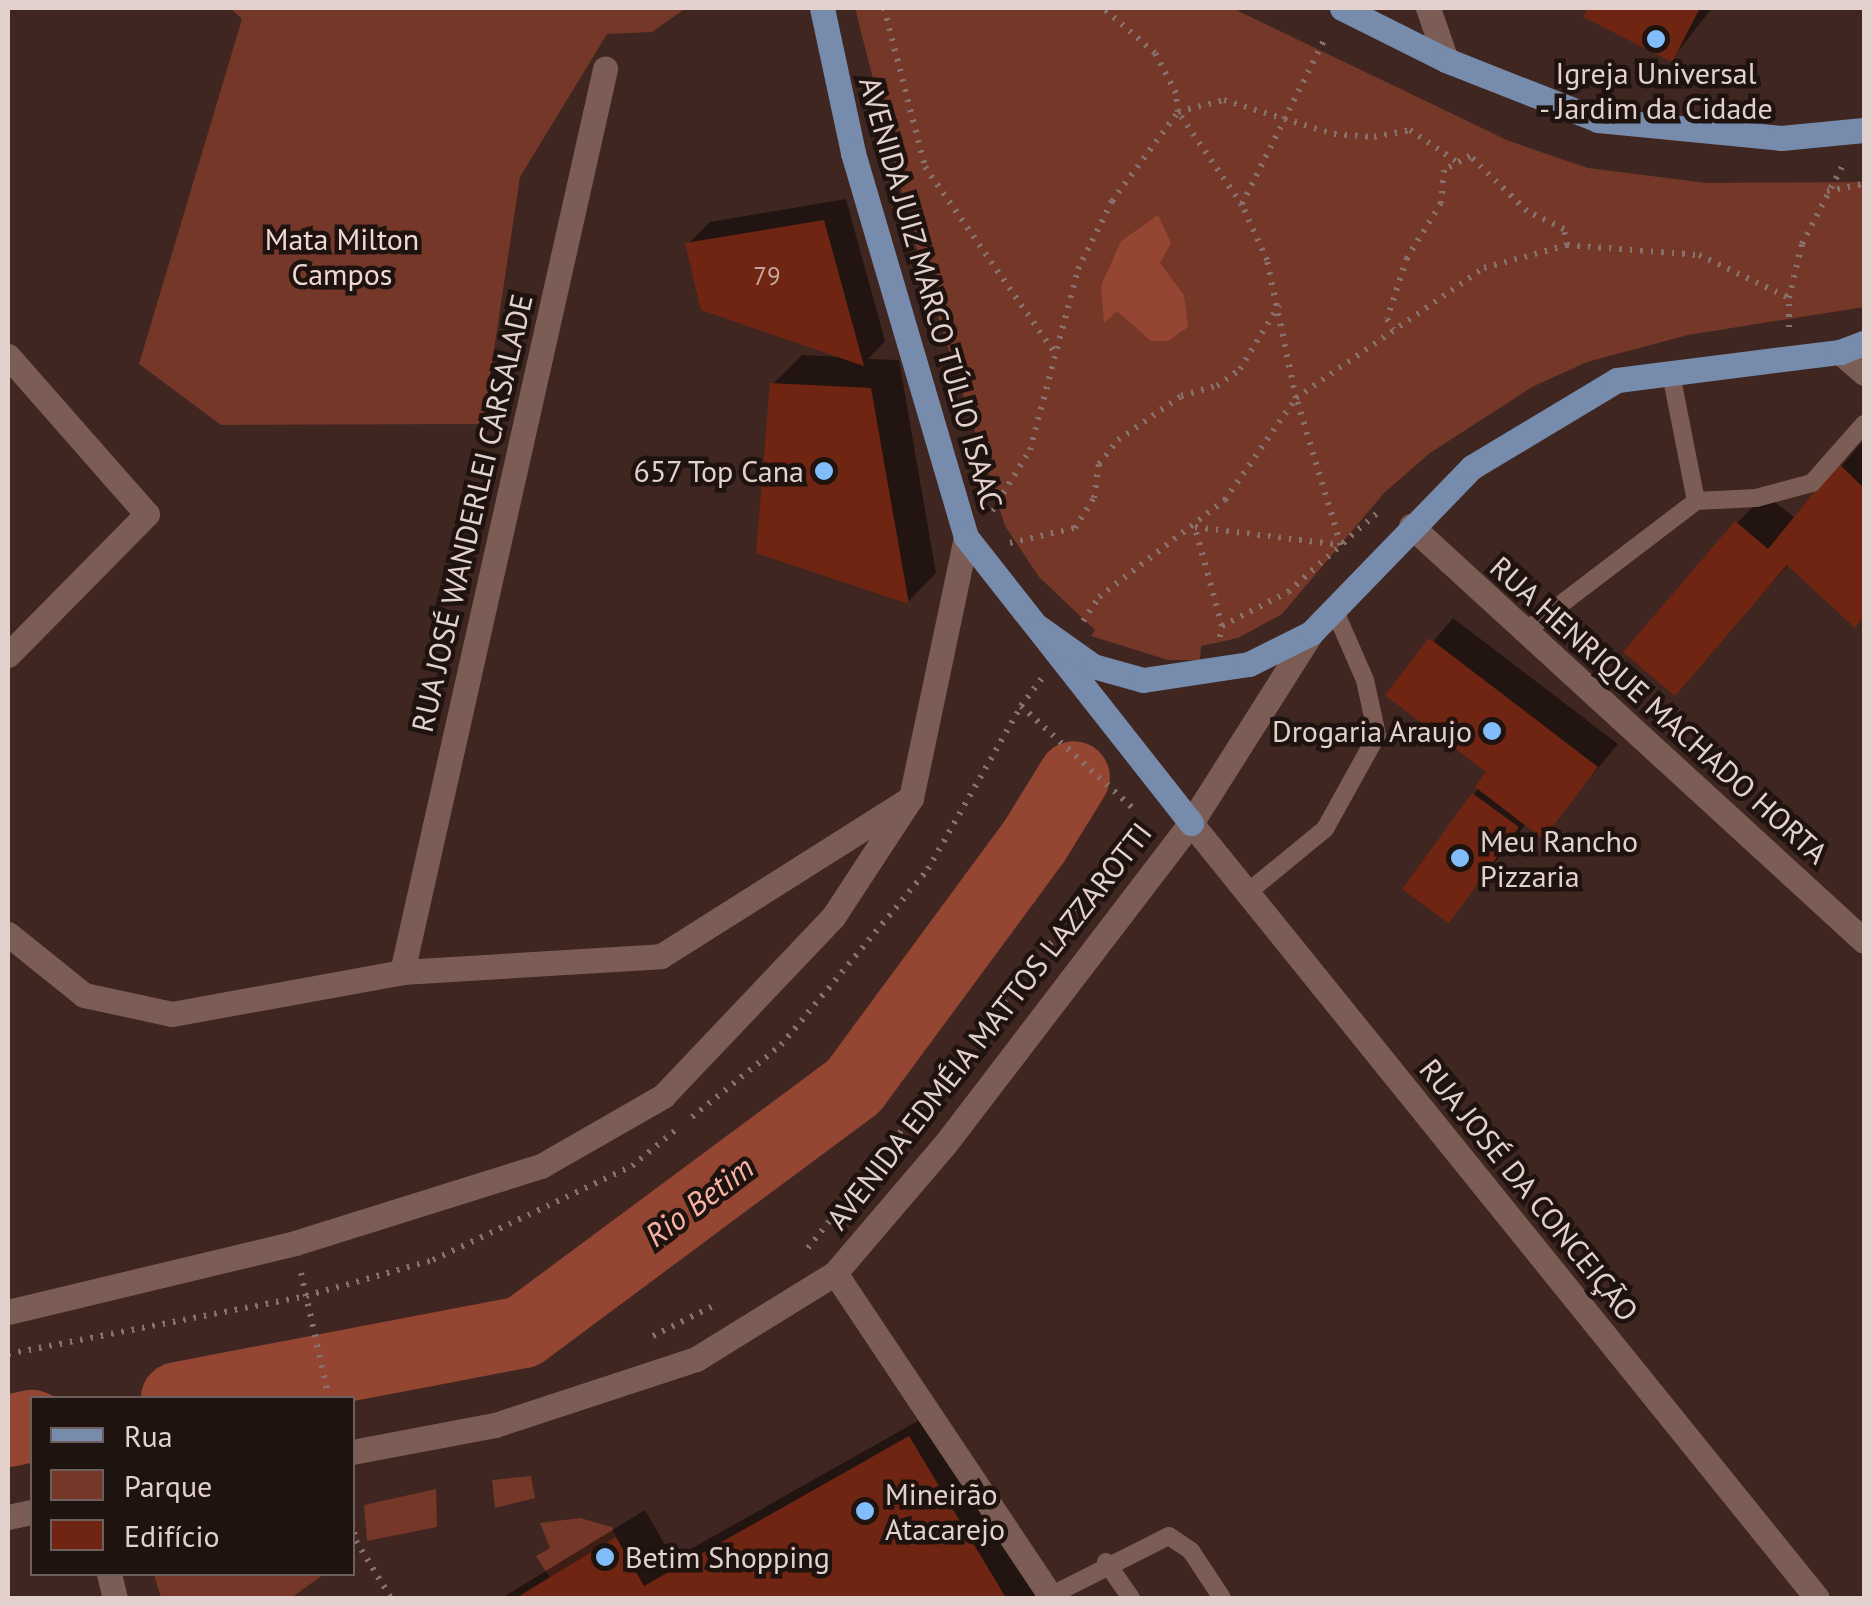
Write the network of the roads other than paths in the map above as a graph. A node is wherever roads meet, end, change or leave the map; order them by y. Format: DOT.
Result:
graph roads {
  1 [pos="822,8"];
  2 [pos="1428,8"];
  3 [pos="1337,15"];
  4 [pos="1446,60"];
  5 [pos="605,69"];
  6 [pos="1864,130"];
  7 [pos="1852,347"];
  8 [pos="8,356"];
  9 [pos="1864,372"];
  10 [pos="1670,374"];
  11 [pos="1864,424"];
  12 [pos="1696,501"];
  13 [pos="1411,526"];
  14 [pos="966,537"];
  15 [pos="1334,609"];
  16 [pos="1311,633"];
  17 [pos="1523,633"];
  18 [pos="1061,649"];
  19 [pos="8,655"];
  20 [pos="910,798"];
  21 [pos="1191,823"];
  22 [pos="1248,893"];
  23 [pos="8,934"];
  24 [pos="1864,941"];
  25 [pos="402,972"];
  26 [pos="835,1273"];
  27 [pos="8,1312"];
  28 [pos="355,1451"];
  29 [pos="1106,1562"];
  30 [pos="1051,1597"];
  31 [pos="1131,1598"];
  32 [pos="1222,1598"];
  33 [pos="1817,1598"];
  1 -- 14 [label="main road, AVENIDA JUIZ MARCO TÚLIO ISAAC"];
  2 -- 4 [label="street"];
  3 -- 4 [label="main road"];
  4 -- 6 [label="main road"];
  5 -- 25 [label="street, RUA JOSÉ WANDERLEI CARSALADE"];
  7 -- 9 [label="street"];
  7 -- 10 [label="main road"];
  8 -- 19 [label="street"];
  10 -- 12 [label="lane"];
  10 -- 13 [label="main road"];
  11 -- 12 [label="lane"];
  12 -- 17 [label="lane"];
  13 -- 15 [label="main road"];
  13 -- 17 [label="street, RUA HENRIQUE MACHADO HORTA"];
  14 -- 18 [label="main road"];
  14 -- 20 [label="street"];
  15 -- 16 [label="main road"];
  15 -- 22 [label="lane"];
  16 -- 18 [label="main road"];
  16 -- 21 [label="street, AVENIDA EDMÉIA MATTOS LAZZAROTTI"];
  17 -- 24 [label="street, RUA HENRIQUE MACHADO HORTA"];
  18 -- 21 [label="main road"];
  20 -- 25 [label="street"];
  20 -- 27 [label="street"];
  21 -- 22 [label="street, RUA JOSÉ DA CONCEIÇÃO"];
  21 -- 26 [label="street, AVENIDA EDMÉIA MATTOS LAZZAROTTI"];
  22 -- 33 [label="street, RUA JOSÉ DA CONCEIÇÃO"];
  23 -- 25 [label="street"];
  26 -- 28 [label="street, AVENIDA EDMÉIA MATTOS LAZZAROTTI"];
  26 -- 30 [label="street"];
  29 -- 30 [label="lane"];
  29 -- 31 [label="lane"];
  29 -- 32 [label="lane"];
}
